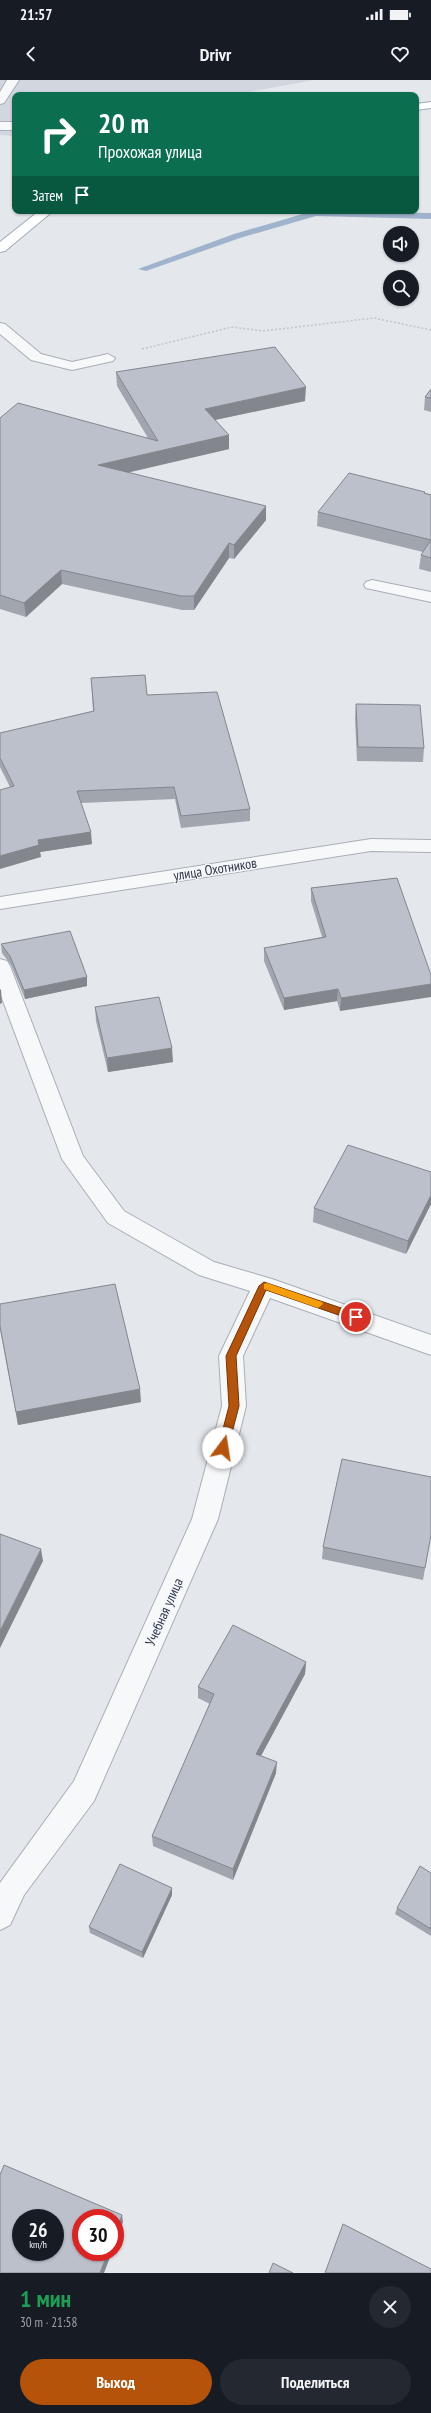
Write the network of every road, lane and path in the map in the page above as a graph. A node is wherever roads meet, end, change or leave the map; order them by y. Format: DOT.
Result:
graph roads {
  1 [pos="13,80"];
  2 [pos="0,100"];
  3 [pos="431,105"];
  4 [pos="419,107"];
  5 [pos="0,126"];
  6 [pos="12,126"];
  7 [pos="43,214"];
  8 [pos="0,248"];
  9 [pos="0,327"];
  10 [pos="431,330"];
  11 [pos="108,358"];
  12 [pos="372,585"];
  13 [pos="431,597"];
  14 [pos="431,846"];
  15 [pos="0,903"];
  16 [pos="0,966"];
  17 [pos="264,1286"];
  18 [pos="431,1345"];
  19 [pos="7,1882"];
  20 [pos="0,1915"];
  1 -- 2 [label="street"];
  3 -- 4 [label="main road"];
  5 -- 6 [label="street"];
  7 -- 8 [label="main road"];
  9 -- 11 [label="street"];
  10 -- 11 [label="path"];
  12 -- 13 [label="street"];
  14 -- 15 [label="street, улица Охотников"];
  16 -- 17 [label="street"];
  17 -- 18 [label="street"];
  17 -- 19 [label="street, Учебная улица"];
  19 -- 20 [label="street, Учебная улица"];
}
